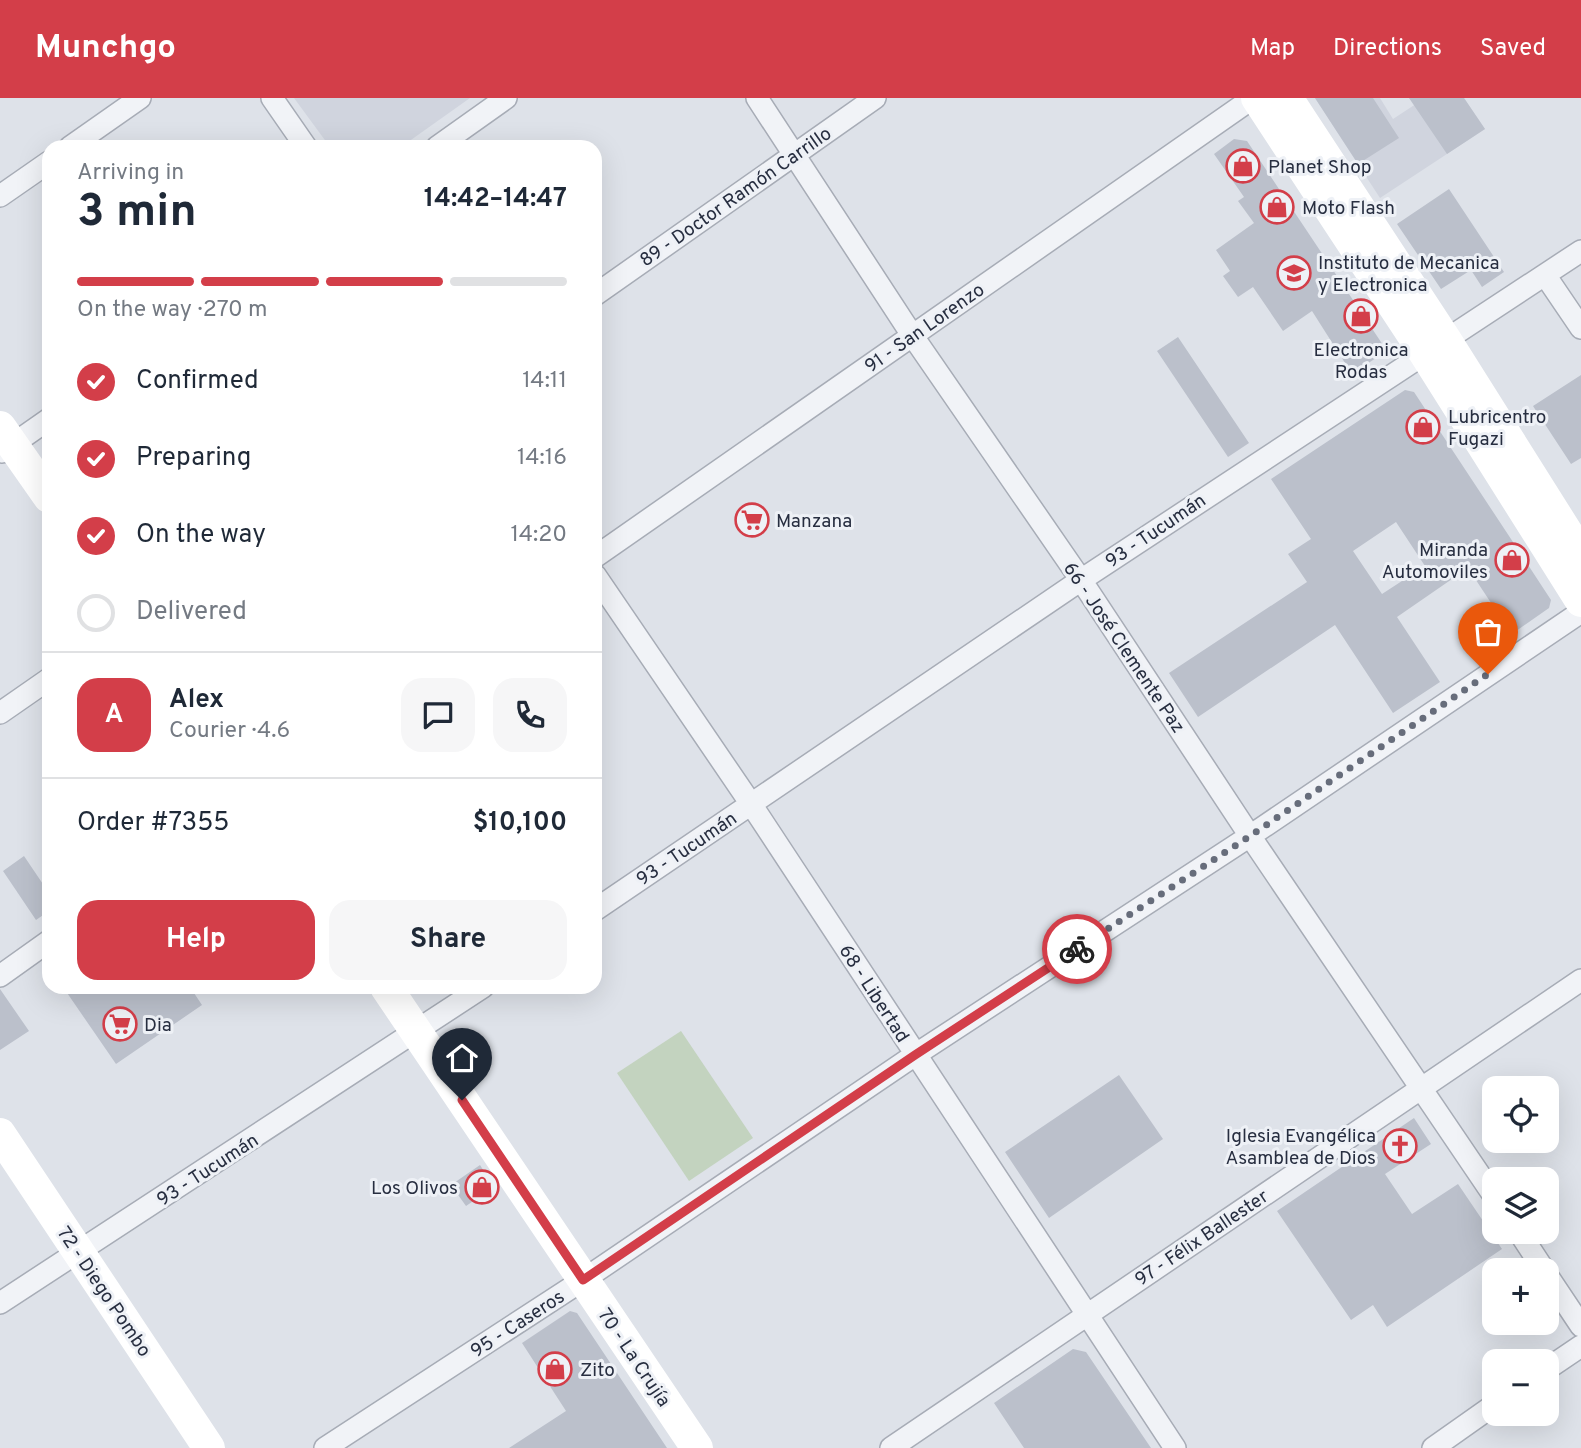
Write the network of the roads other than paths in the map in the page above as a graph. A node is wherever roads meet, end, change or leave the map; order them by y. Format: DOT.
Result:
graph roads {
  1 [pos="140,98"];
  2 [pos="272,98"];
  3 [pos="506,98"];
  4 [pos="757,98"];
  5 [pos="875,98"];
  6 [pos="1255,98"];
  7 [pos="1287,98"];
  8 [pos="80,140"];
  9 [pos="301,140"];
  10 [pos="447,140"];
  11 [pos="795,155"];
  12 [pos="42,167"];
  13 [pos="0,196"];
  14 [pos="1581,251"];
  15 [pos="1545,275"];
  16 [pos="602,290"];
  17 [pos="1581,328"];
  18 [pos="912,335"];
  19 [pos="1434,346"];
  20 [pos="42,422"];
  21 [pos="4,441"];
  22 [pos="42,488"];
  23 [pos="602,552"];
  24 [pos="1581,555"];
  25 [pos="1081,580"];
  26 [pos="602,585"];
  27 [pos="1581,601"];
  28 [pos="1581,612"];
  29 [pos="42,684"];
  30 [pos="0,713"];
  31 [pos="751,804"];
  32 [pos="1250,836"];
  33 [pos="602,905"];
  34 [pos="42,946"];
  35 [pos="0,976"];
  36 [pos="1581,981"];
  37 [pos="391,994"];
  38 [pos="472,994"];
  39 [pos="417,1032"];
  40 [pos="915,1055"];
  41 [pos="1423,1088"];
  42 [pos="0,1134"];
  43 [pos="1482,1178"];
  44 [pos="80,1251"];
  45 [pos="583,1280"];
  46 [pos="1559,1293"];
  47 [pos="0,1303"];
  48 [pos="1085,1315"];
  49 [pos="1581,1326"];
  50 [pos="1581,1346"];
  51 [pos="1559,1361"];
  52 [pos="1482,1413"];
  53 [pos="209,1448"];
  54 [pos="325,1448"];
  55 [pos="697,1448"];
  56 [pos="891,1448"];
  57 [pos="1175,1448"];
  58 [pos="1433,1448"];
  1 -- 8 [label="street"];
  2 -- 9 [label="street"];
  3 -- 10 [label="street"];
  4 -- 11 [label="street, 66 - José Clemente Paz"];
  5 -- 11 [label="street, 89 - Doctor Ramón Carrillo"];
  6 -- 18 [label="street, 91 - San Lorenzo"];
  6 -- 19 [label="main road"];
  7 -- 19 [label="main road"];
  11 -- 16 [label="street, 89 - Doctor Ramón Carrillo"];
  11 -- 18 [label="street, 66 - José Clemente Paz"];
  12 -- 13 [label="street"];
  14 -- 15 [label="street, 93 - Tucumán"];
  15 -- 17 [label="street"];
  15 -- 19 [label="street, 93 - Tucumán"];
  18 -- 23 [label="street, 91 - San Lorenzo"];
  18 -- 25 [label="street, 66 - José Clemente Paz"];
  19 -- 24 [label="main road"];
  19 -- 25 [label="street, 93 - Tucumán"];
  19 -- 27 [label="main road"];
  20 -- 21 [label="street"];
  21 -- 22 [label="main road"];
  25 -- 31 [label="street, 93 - Tucumán"];
  25 -- 32 [label="street, 66 - José Clemente Paz"];
  26 -- 31 [label="street, 68 - Libertad"];
  28 -- 32 [label="street, 95 - Caseros"];
  29 -- 30 [label="street"];
  31 -- 33 [label="street, 93 - Tucumán"];
  31 -- 40 [label="street, 68 - Libertad"];
  32 -- 40 [label="street, 95 - Caseros"];
  32 -- 41 [label="street, 66 - José Clemente Paz"];
  34 -- 35 [label="street"];
  36 -- 41 [label="street, 97 - Félix Ballester"];
  37 -- 39 [label="main road, 70 - La Crujía"];
  38 -- 39 [label="street, 93 - Tucumán"];
  39 -- 44 [label="street, 93 - Tucumán"];
  39 -- 45 [label="main road, 70 - La Crujía"];
  40 -- 45 [label="street, 95 - Caseros"];
  40 -- 48 [label="street, 68 - Libertad"];
  41 -- 43 [label="street, 66 - José Clemente Paz"];
  41 -- 48 [label="street, 97 - Félix Ballester"];
  42 -- 44 [label="main road, 72 - Diego Pombo"];
  44 -- 47 [label="street, 93 - Tucumán"];
  44 -- 53 [label="main road, 72 - Diego Pombo"];
  45 -- 54 [label="street, 95 - Caseros"];
  45 -- 55 [label="main road, 70 - La Crujía"];
  46 -- 49 [label="street"];
  48 -- 56 [label="street, 97 - Félix Ballester"];
  48 -- 57 [label="street, 68 - Libertad"];
  50 -- 51 [label="street"];
  52 -- 58 [label="street"];
}
